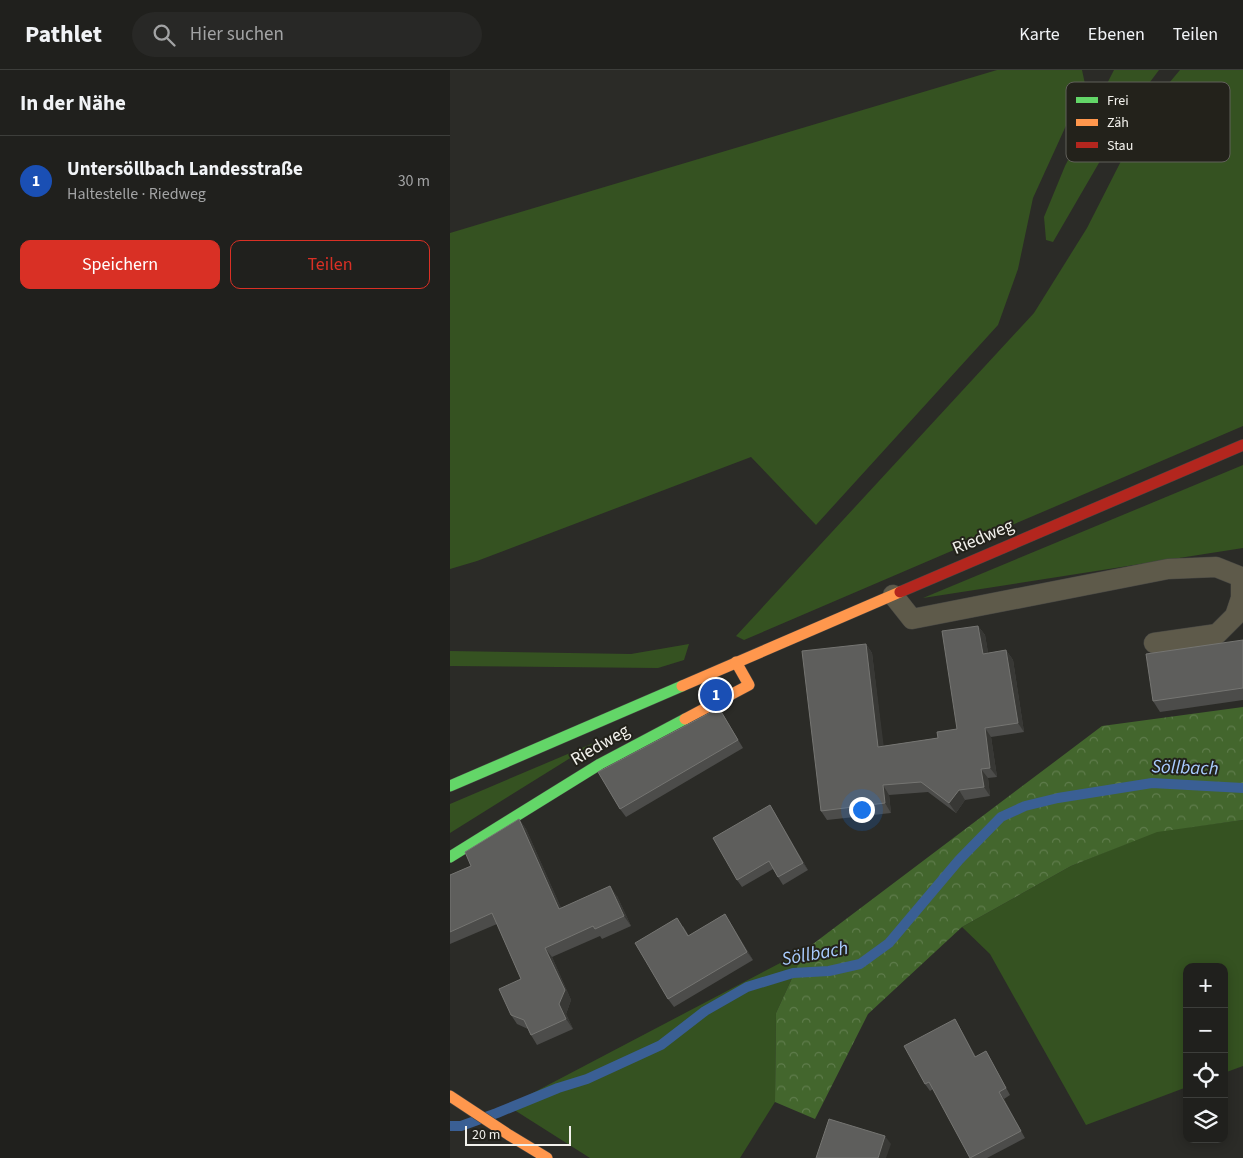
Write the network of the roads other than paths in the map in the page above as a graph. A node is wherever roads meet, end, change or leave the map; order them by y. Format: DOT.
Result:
graph roads {
  1 [pos="1243,445"];
  2 [pos="893,595"];
  3 [pos="1154,643"];
  4 [pos="736,662"];
  5 [pos="450,786"];
  6 [pos="450,858"];
  7 [pos="450,1096"];
  8 [pos="547,1158"];
  1 -- 2 [label="main road, Riedweg"];
  2 -- 3 [label="lane"];
  2 -- 4 [label="main road, Riedweg"];
  4 -- 5 [label="main road, Riedweg"];
  4 -- 6 [label="main road, Riedweg"];
  7 -- 8 [label="main road"];
}
